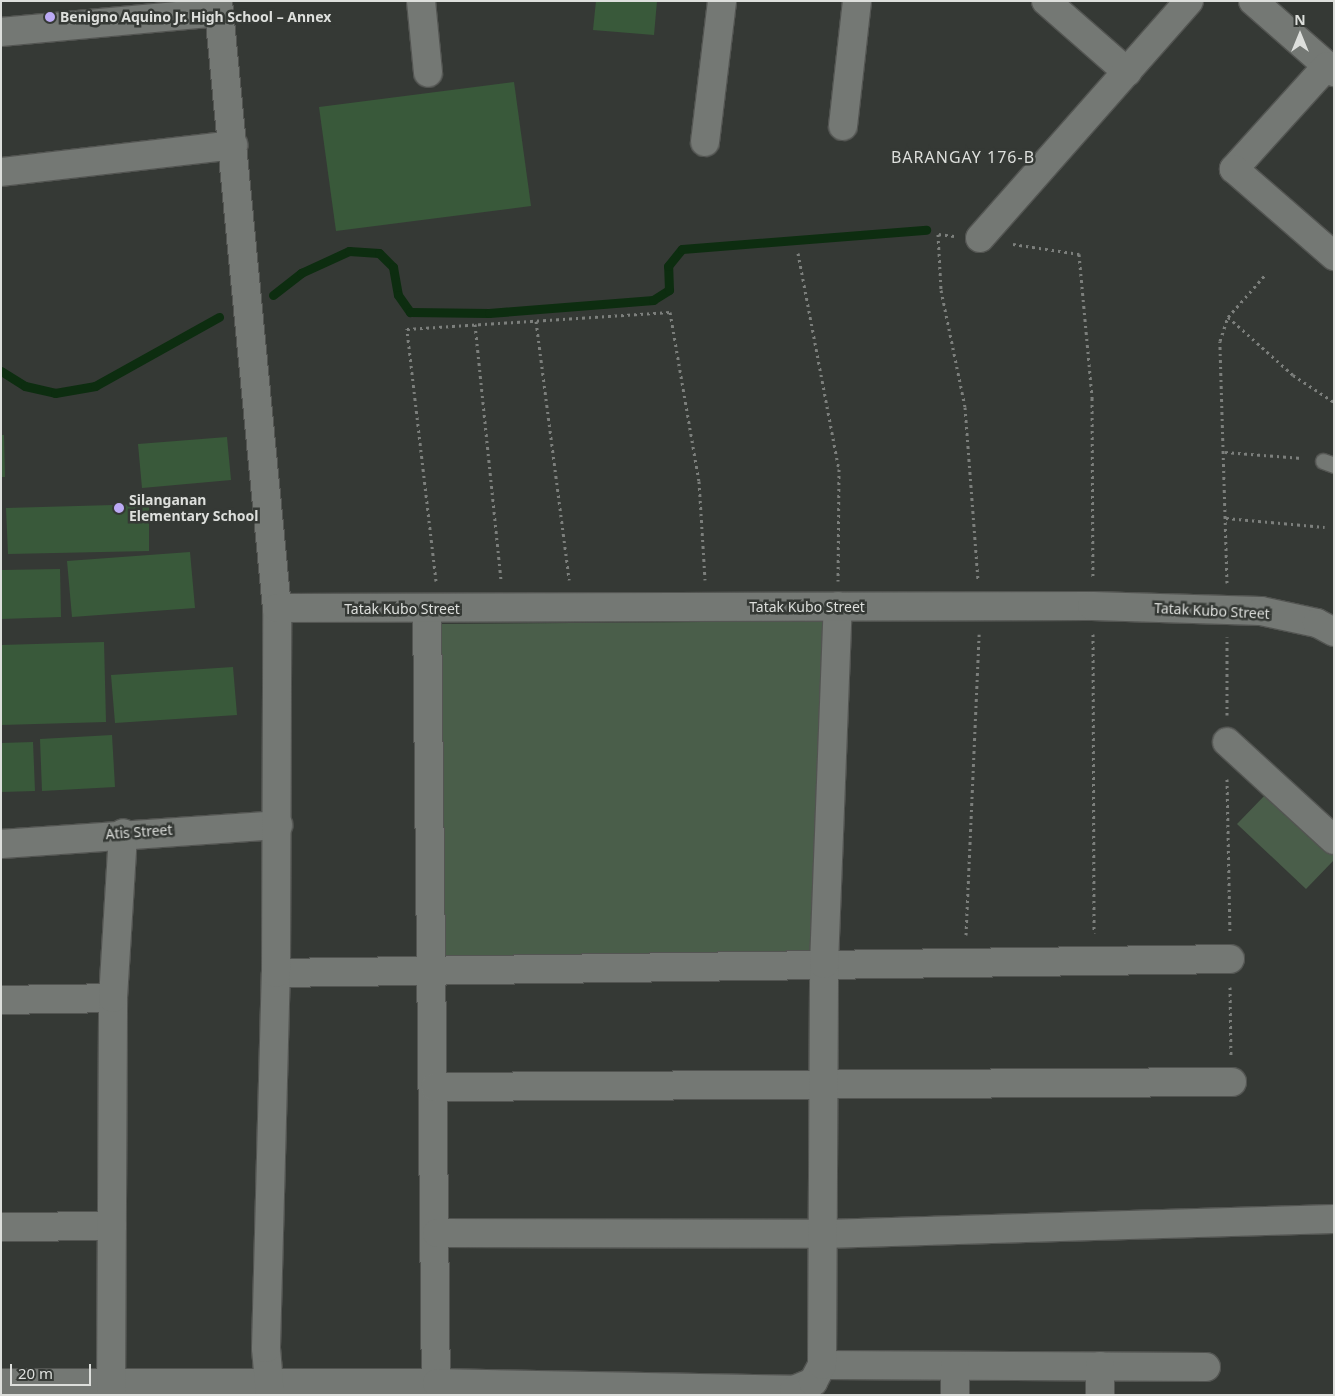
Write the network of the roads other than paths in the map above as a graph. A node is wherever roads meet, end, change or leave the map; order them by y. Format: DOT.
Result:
graph roads {
  1 [pos="421,1"];
  2 [pos="722,1"];
  3 [pos="858,1"];
  4 [pos="1046,1"];
  5 [pos="1189,1"];
  6 [pos="1252,1"];
  7 [pos="219,7"];
  8 [pos="1,32"];
  9 [pos="1330,69"];
  10 [pos="1127,72"];
  11 [pos="428,73"];
  12 [pos="842,126"];
  13 [pos="705,142"];
  14 [pos="233,145"];
  15 [pos="1,172"];
  16 [pos="980,238"];
  17 [pos="1334,256"];
  18 [pos="838,606"];
  19 [pos="277,608"];
  20 [pos="433,610"];
  21 [pos="1334,632"];
  22 [pos="1227,742"];
  23 [pos="278,825"];
  24 [pos="123,833"];
  25 [pos="1334,840"];
  26 [pos="1,844"];
  27 [pos="1230,958"];
  28 [pos="824,964"];
  29 [pos="434,969"];
  30 [pos="276,972"];
  31 [pos="113,998"];
  32 [pos="1,1000"];
  33 [pos="1232,1082"];
  34 [pos="824,1086"];
  35 [pos="435,1087"];
  36 [pos="1334,1219"];
  37 [pos="112,1226"];
  38 [pos="1,1227"];
  39 [pos="437,1233"];
  40 [pos="824,1234"];
  41 [pos="955,1366"];
  42 [pos="1100,1366"];
  43 [pos="1206,1367"];
  44 [pos="819,1381"];
  45 [pos="1,1383"];
  46 [pos="111,1389"];
  47 [pos="270,1389"];
  48 [pos="437,1389"];
  49 [pos="576,1391"];
  50 [pos="955,1395"];
  51 [pos="1100,1395"];
  1 -- 11 [label="street"];
  2 -- 13 [label="street"];
  3 -- 12 [label="street"];
  4 -- 10 [label="street"];
  5 -- 10 [label="street"];
  6 -- 9 [label="street"];
  7 -- 8 [label="street"];
  7 -- 14 [label="street"];
  9 -- 17 [label="street"];
  10 -- 16 [label="street"];
  14 -- 15 [label="street"];
  14 -- 19 [label="street"];
  18 -- 20 [label="street, Tatak Kubo Street"];
  18 -- 21 [label="street, Tatak Kubo Street"];
  18 -- 28 [label="street"];
  19 -- 20 [label="street, Tatak Kubo Street"];
  19 -- 23 [label="street"];
  20 -- 29 [label="street"];
  22 -- 25 [label="street"];
  23 -- 24 [label="street, Atis Street"];
  23 -- 30 [label="street"];
  24 -- 26 [label="street, Atis Street"];
  24 -- 31 [label="street"];
  27 -- 28 [label="street"];
  28 -- 29 [label="street"];
  28 -- 34 [label="street"];
  29 -- 30 [label="street"];
  29 -- 35 [label="street"];
  30 -- 47 [label="street"];
  31 -- 32 [label="street"];
  31 -- 37 [label="street"];
  33 -- 34 [label="street"];
  34 -- 35 [label="street"];
  34 -- 40 [label="street"];
  35 -- 39 [label="street"];
  36 -- 40 [label="street"];
  37 -- 38 [label="street"];
  37 -- 46 [label="street"];
  39 -- 40 [label="street"];
  39 -- 48 [label="street"];
  40 -- 44 [label="street"];
  41 -- 42 [label="street"];
  41 -- 44 [label="street"];
  41 -- 50 [label="street"];
  42 -- 43 [label="street"];
  42 -- 51 [label="street"];
  44 -- 49 [label="street"];
  45 -- 46 [label="street"];
  46 -- 47 [label="street"];
  47 -- 48 [label="street"];
  48 -- 49 [label="street"];
}
